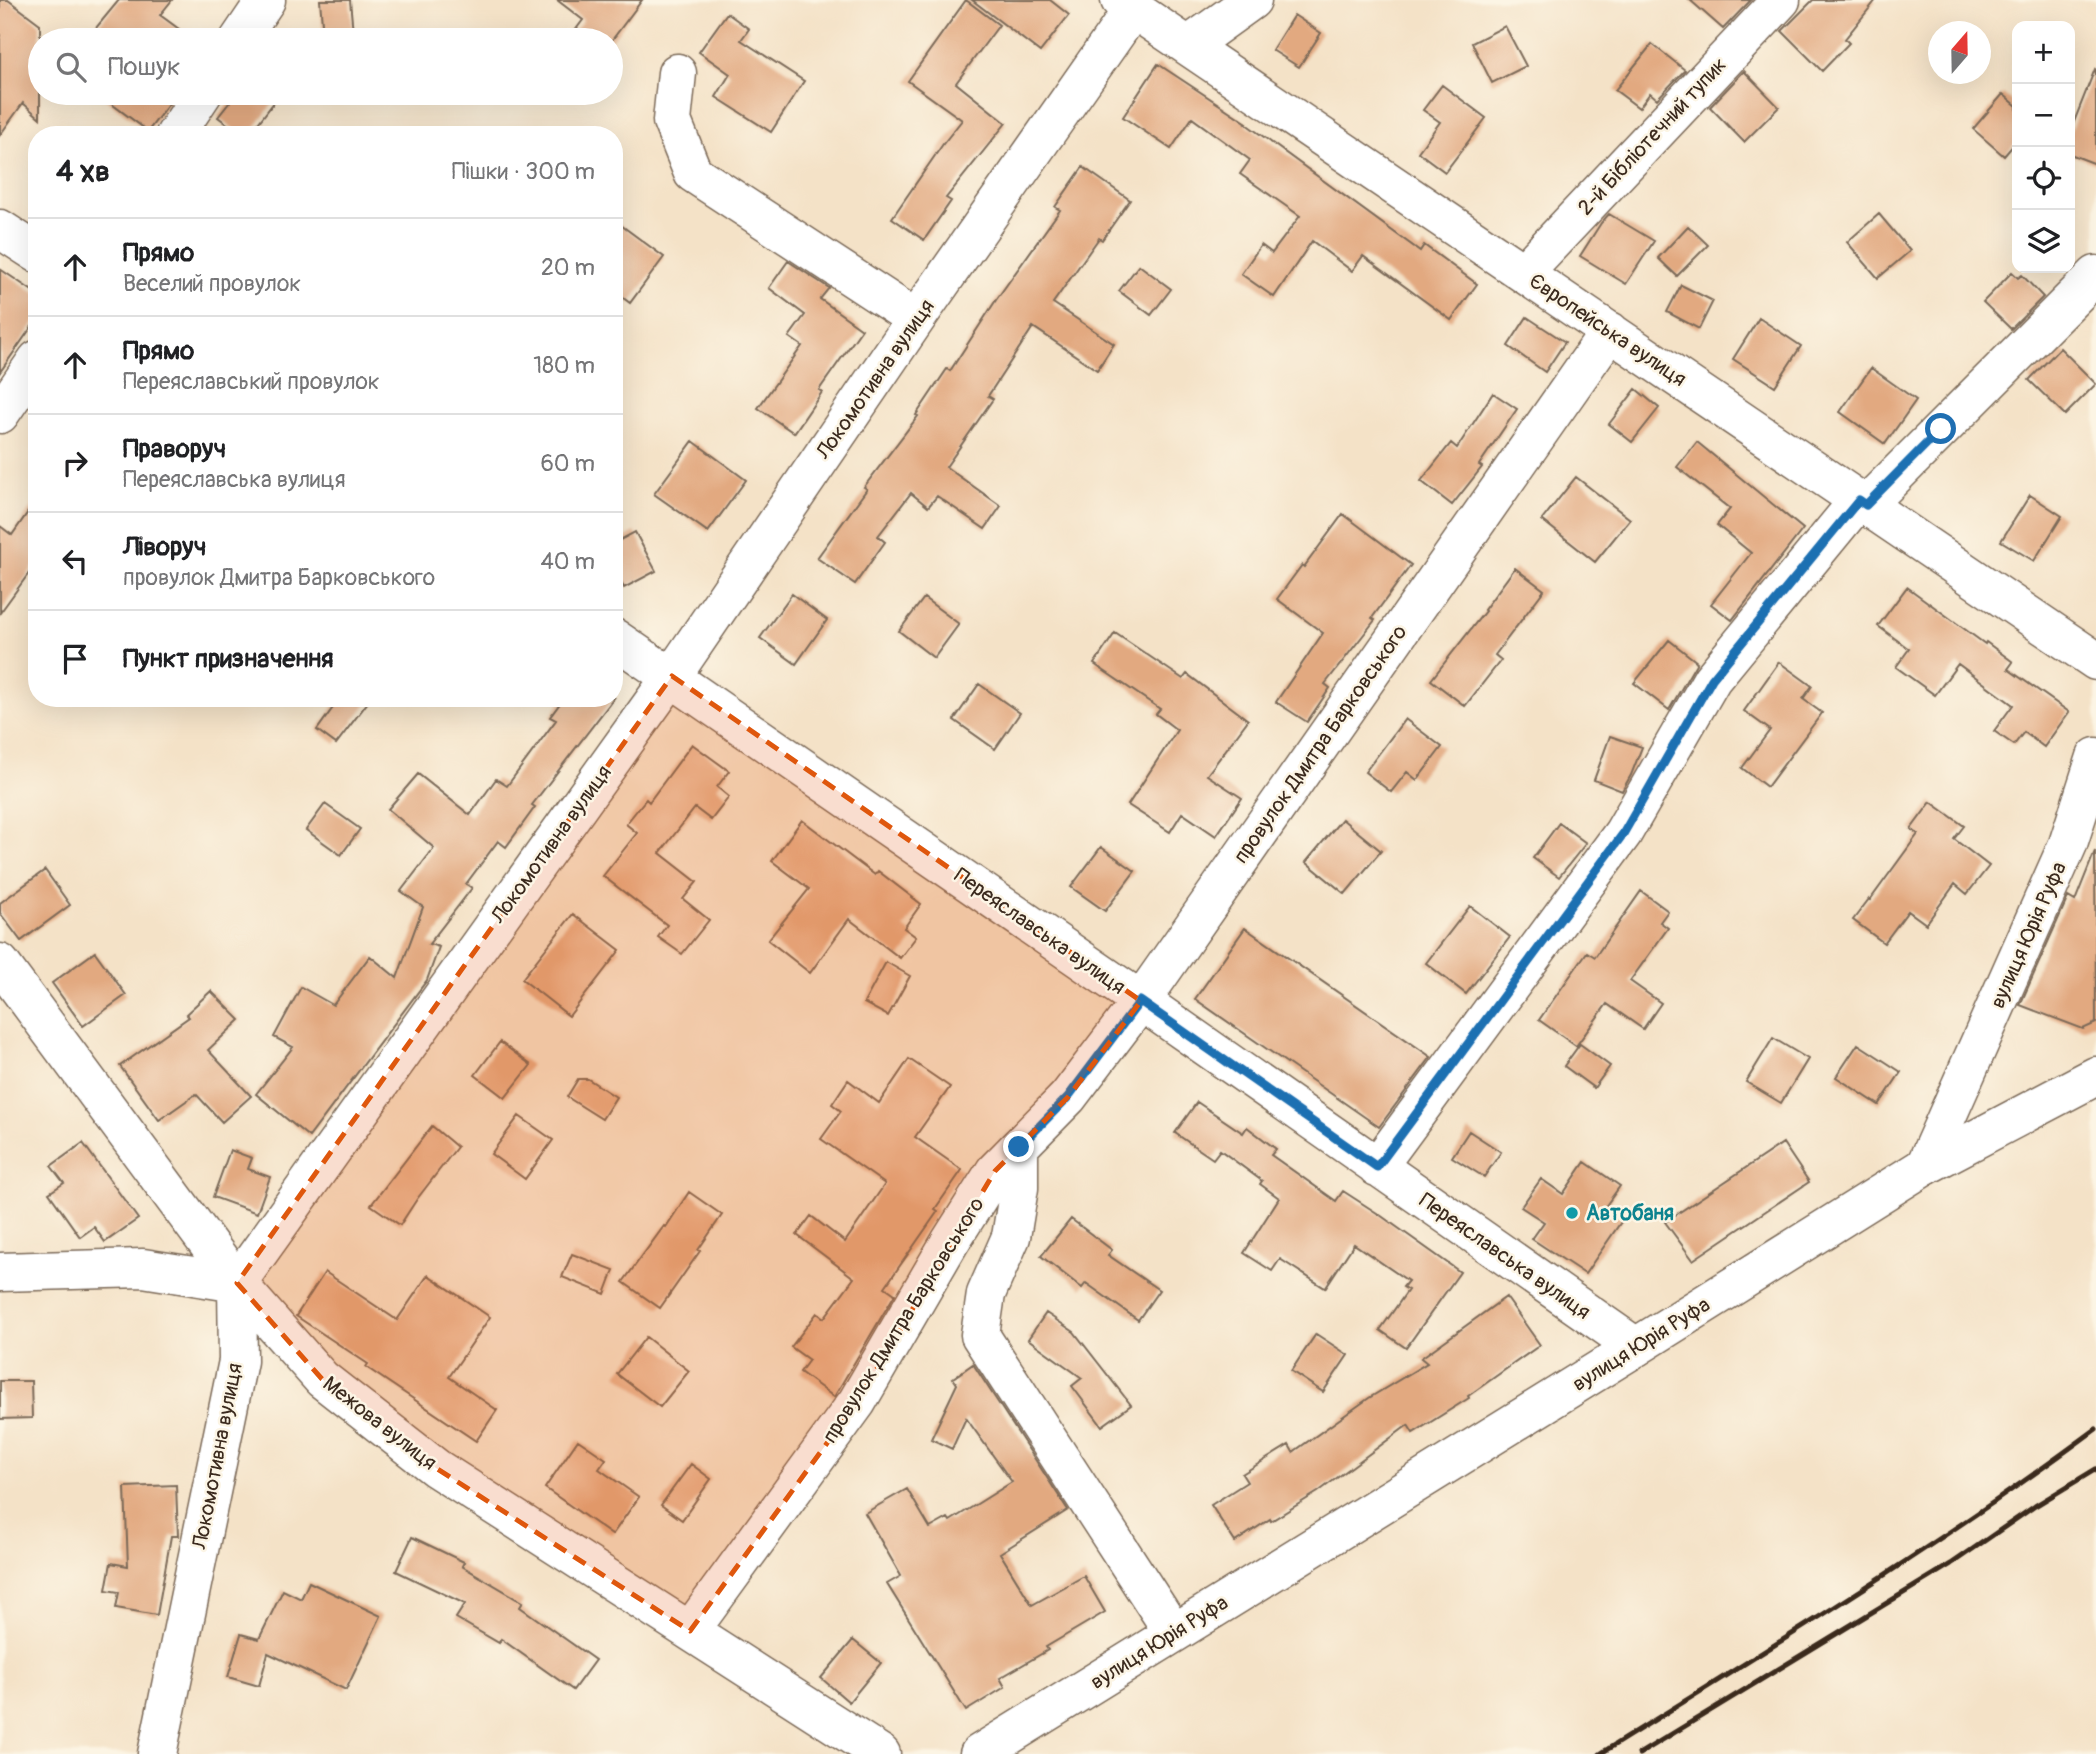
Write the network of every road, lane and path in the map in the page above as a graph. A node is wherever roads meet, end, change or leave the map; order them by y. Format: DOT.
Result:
graph roads {
  1 [pos="266,0"];
  2 [pos="1252,0"];
  3 [pos="1781,0"];
  4 [pos="1127,4"];
  5 [pos="247,28"];
  6 [pos="1188,46"];
  7 [pos="677,74"];
  8 [pos="195,105"];
  9 [pos="181,126"];
  10 [pos="0,229"];
  11 [pos="28,247"];
  12 [pos="1523,273"];
  13 [pos="2096,275"];
  14 [pos="916,319"];
  15 [pos="1610,331"];
  16 [pos="28,373"];
  17 [pos="0,414"];
  18 [pos="1863,503"];
  19 [pos="623,644"];
  20 [pos="2096,661"];
  21 [pos="672,676"];
  22 [pos="2096,757"];
  23 [pos="0,963"];
  24 [pos="1140,1001"];
  25 [pos="2096,1076"];
  26 [pos="1019,1147"];
  27 [pos="1925,1166"];
  28 [pos="1377,1167"];
  29 [pos="0,1272"];
  30 [pos="237,1283"];
  31 [pos="1636,1347"];
  32 [pos="690,1631"];
  33 [pos="1173,1632"];
  34 [pos="157,1754"];
  35 [pos="881,1754"];
  36 [pos="979,1754"];
  1 -- 5 [label="street"];
  2 -- 6 [label="street"];
  3 -- 12 [label="street, 2-й Бібліотечний тупик"];
  4 -- 6 [label="street, Європейська вулиця"];
  4 -- 14 [label="street, Локомотивна вулиця"];
  6 -- 12 [label="street, Європейська вулиця"];
  7 -- 14 [label="street"];
  8 -- 9 [label="street"];
  10 -- 11 [label="street"];
  12 -- 15 [label="street, Європейська вулиця"];
  13 -- 18 [label="street"];
  14 -- 21 [label="street, Локомотивна вулиця"];
  15 -- 18 [label="street, Європейська вулиця"];
  15 -- 24 [label="street, провулок Дмитра Барковського"];
  16 -- 17 [label="street"];
  18 -- 20 [label="street, Європейська вулиця"];
  18 -- 28 [label="street"];
  19 -- 21 [label="street, Переяславська вулиця"];
  21 -- 24 [label="street, Переяславська вулиця"];
  21 -- 30 [label="street, Локомотивна вулиця"];
  22 -- 27 [label="street, вулиця Юрія Руфа"];
  23 -- 30 [label="street, Межова вулиця"];
  24 -- 26 [label="street, провулок Дмитра Барковського"];
  24 -- 28 [label="street, Переяславська вулиця"];
  25 -- 27 [label="street"];
  26 -- 32 [label="street, провулок Дмитра Барковського"];
  26 -- 33 [label="street, провулок Дмитра Барковського"];
  27 -- 31 [label="street, вулиця Юрія Руфа"];
  28 -- 31 [label="street, Переяславська вулиця"];
  29 -- 30 [label="street"];
  30 -- 32 [label="street, Межова вулиця"];
  30 -- 34 [label="street, Локомотивна вулиця"];
  31 -- 33 [label="street, вулиця Юрія Руфа"];
  32 -- 35 [label="street, Межова вулиця"];
  33 -- 36 [label="street, вулиця Юрія Руфа"];
}
